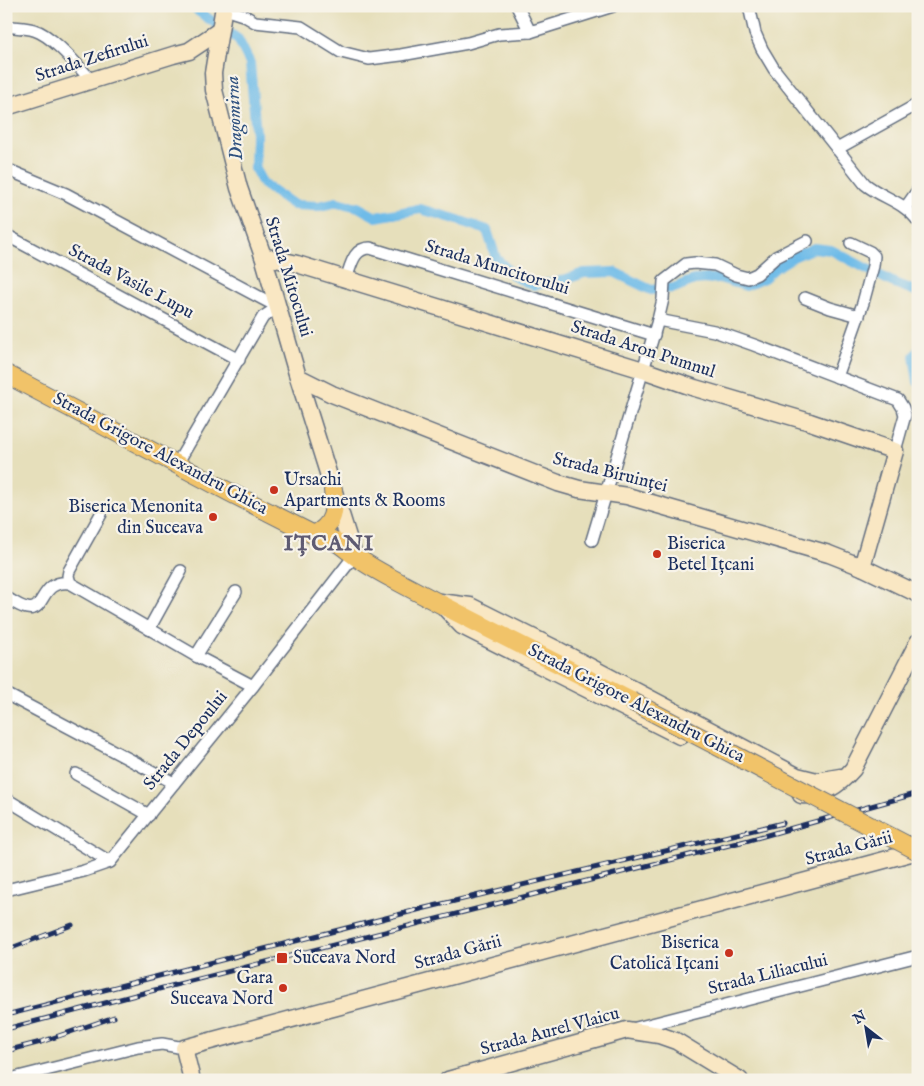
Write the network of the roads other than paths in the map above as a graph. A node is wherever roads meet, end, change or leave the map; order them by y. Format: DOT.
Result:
graph roads {
  1 [pos="518,6"];
  2 [pos="613,6"];
  3 [pos="749,6"];
  4 [pos="243,11"];
  5 [pos="223,15"];
  6 [pos="6,26"];
  7 [pos="530,32"];
  8 [pos="190,51"];
  9 [pos="213,73"];
  10 [pos="91,80"];
  11 [pos="918,104"];
  12 [pos="6,107"];
  13 [pos="837,148"];
  14 [pos="6,169"];
  15 [pos="918,190"];
  16 [pos="906,207"];
  17 [pos="918,221"];
  18 [pos="6,236"];
  19 [pos="807,241"];
  20 [pos="851,243"];
  21 [pos="263,256"];
  22 [pos="346,279"];
  23 [pos="804,298"];
  24 [pos="278,307"];
  25 [pos="858,316"];
  26 [pos="658,320"];
  27 [pos="654,335"];
  28 [pos="239,360"];
  29 [pos="643,370"];
  30 [pos="6,374"];
  31 [pos="298,376"];
  32 [pos="836,377"];
  33 [pos="895,451"];
  34 [pos="177,464"];
  35 [pos="333,489"];
  36 [pos="606,493"];
  37 [pos="101,514"];
  38 [pos="314,535"];
  39 [pos="592,540"];
  40 [pos="354,556"];
  41 [pos="862,567"];
  42 [pos="181,571"];
  43 [pos="70,583"];
  44 [pos="236,592"];
  45 [pos="918,594"];
  46 [pos="6,598"];
  47 [pos="439,602"];
  48 [pos="149,629"];
  49 [pos="918,642"];
  50 [pos="196,656"];
  51 [pos="253,686"];
  52 [pos="6,694"];
  53 [pos="852,769"];
  54 [pos="76,774"];
  55 [pos="174,783"];
  56 [pos="6,798"];
  57 [pos="149,815"];
  58 [pos="918,851"];
  59 [pos="110,862"];
  60 [pos="6,890"];
  61 [pos="918,956"];
  62 [pos="628,1030"];
  63 [pos="184,1048"];
  64 [pos="481,1076"];
  65 [pos="6,1080"];
  66 [pos="192,1080"];
  67 [pos="448,1080"];
  68 [pos="740,1080"];
  1 -- 7 [label="street"];
  2 -- 7 [label="street"];
  3 -- 13 [label="street"];
  4 -- 5 [label="street"];
  4 -- 7 [label="street"];
  5 -- 8 [label="street, Strada Zefirului"];
  5 -- 9 [label="street, Strada Mitocului"];
  6 -- 10 [label="street"];
  8 -- 9 [label="street"];
  8 -- 10 [label="street, Strada Zefirului"];
  9 -- 21 [label="street, Strada Mitocului"];
  10 -- 12 [label="street, Strada Zefirului"];
  11 -- 13 [label="street"];
  13 -- 16 [label="street"];
  14 -- 24 [label="street"];
  15 -- 16 [label="street"];
  16 -- 17 [label="street"];
  18 -- 28 [label="street, Strada Vasile Lupu"];
  19 -- 26 [label="street"];
  20 -- 25 [label="street"];
  21 -- 22 [label="street, Strada Aron Pumnul"];
  21 -- 24 [label="street, Strada Mitocului"];
  22 -- 27 [label="street, Strada Muncitorului"];
  22 -- 29 [label="street, Strada Aron Pumnul"];
  23 -- 25 [label="street"];
  24 -- 28 [label="street"];
  24 -- 31 [label="street, Strada Mitocului"];
  25 -- 32 [label="street"];
  26 -- 27 [label="street"];
  26 -- 32 [label="street"];
  27 -- 29 [label="street"];
  28 -- 34 [label="street"];
  29 -- 33 [label="street, Strada Aron Pumnul"];
  29 -- 36 [label="street"];
  30 -- 34 [label="main road, Strada Grigore Alexandru Ghica"];
  31 -- 35 [label="street, Strada Mitocului"];
  31 -- 36 [label="street, Strada Biruinței"];
  32 -- 33 [label="street"];
  33 -- 41 [label="street"];
  34 -- 38 [label="main road, Strada Grigore Alexandru Ghica"];
  35 -- 38 [label="main road"];
  35 -- 40 [label="street, Strada Mitocului"];
  36 -- 39 [label="street"];
  36 -- 41 [label="street, Strada Biruinței"];
  37 -- 43 [label="street"];
  38 -- 40 [label="main road, Strada Grigore Alexandru Ghica"];
  40 -- 47 [label="main road, Strada Grigore Alexandru Ghica"];
  40 -- 51 [label="street, Strada Depoului"];
  41 -- 45 [label="street, Strada Biruinței"];
  42 -- 48 [label="street"];
  43 -- 46 [label="street"];
  43 -- 48 [label="street"];
  44 -- 50 [label="street"];
  47 -- 53 [label="street"];
  47 -- 53 [label="street"];
  47 -- 58 [label="main road, Strada Grigore Alexandru Ghica, bridge"];
  48 -- 50 [label="street"];
  49 -- 53 [label="street"];
  50 -- 51 [label="street"];
  51 -- 55 [label="street, Strada Depoului"];
  52 -- 55 [label="street"];
  54 -- 57 [label="street"];
  55 -- 57 [label="street, Strada Depoului"];
  56 -- 59 [label="street"];
  57 -- 59 [label="street, Strada Depoului"];
  58 -- 63 [label="street, Strada Gării"];
  59 -- 60 [label="street, Strada Depoului"];
  61 -- 62 [label="street, Strada Liliacului"];
  62 -- 64 [label="street, Strada Aurel Vlaicu"];
  62 -- 68 [label="street, Strada Aurel Vlaicu"];
  63 -- 65 [label="street, Strada Gării"];
  63 -- 66 [label="street"];
  64 -- 67 [label="street, Strada Aurel Vlaicu"];
}
